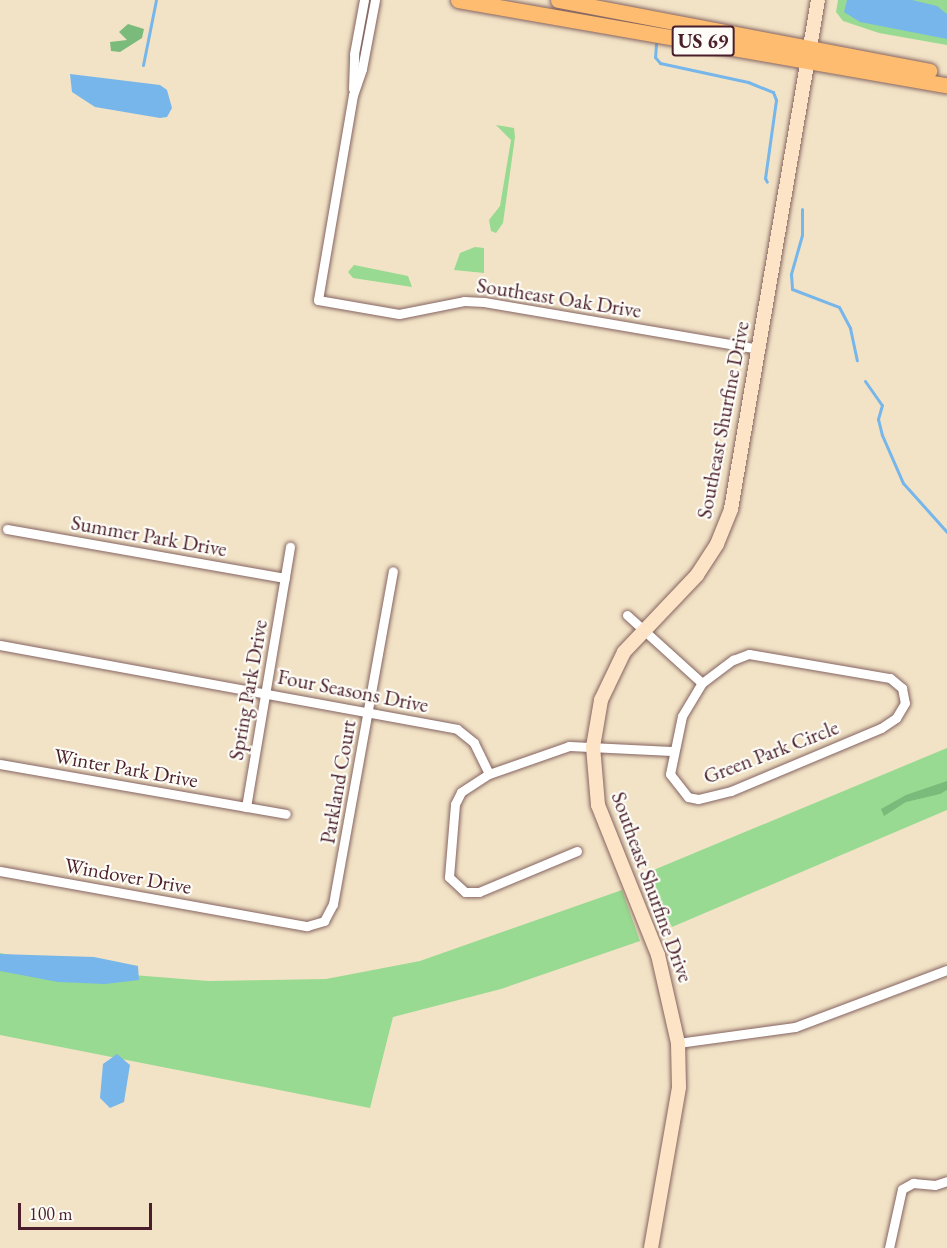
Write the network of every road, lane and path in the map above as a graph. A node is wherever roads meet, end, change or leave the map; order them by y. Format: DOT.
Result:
graph roads {
  1 [pos="364,0"];
  2 [pos="375,0"];
  3 [pos="458,0"];
  4 [pos="558,0"];
  5 [pos="818,0"];
  6 [pos="808,54"];
  7 [pos="947,75"];
  8 [pos="947,85"];
  9 [pos="353,95"];
  10 [pos="759,349"];
  11 [pos="7,529"];
  12 [pos="290,547"];
  13 [pos="393,571"];
  14 [pos="285,578"];
  15 [pos="627,615"];
  16 [pos="643,629"];
  17 [pos="0,645"];
  18 [pos="702,682"];
  19 [pos="267,693"];
  20 [pos="369,712"];
  21 [pos="593,747"];
  22 [pos="672,751"];
  23 [pos="0,764"];
  24 [pos="489,774"];
  25 [pos="246,807"];
  26 [pos="286,814"];
  27 [pos="577,851"];
  28 [pos="0,871"];
  29 [pos="250,916"];
  30 [pos="947,970"];
  31 [pos="678,1043"];
  32 [pos="947,1181"];
  33 [pos="651,1248"];
  34 [pos="889,1248"];
  1 -- 9 [label="street"];
  2 -- 9 [label="street"];
  3 -- 6 [label="main road, US 69"];
  4 -- 6 [label="main road, US 69"];
  5 -- 6 [label="street, Southeast Shurfine Drive"];
  6 -- 7 [label="main road, US 69"];
  6 -- 8 [label="main road, US 69"];
  6 -- 10 [label="street, Southeast Shurfine Drive"];
  9 -- 10 [label="street, Southeast Oak Drive"];
  10 -- 16 [label="street, Southeast Shurfine Drive"];
  11 -- 14 [label="street, Summer Park Drive"];
  12 -- 14 [label="street, Spring Park Drive"];
  13 -- 20 [label="street, Parkland Court"];
  14 -- 19 [label="street, Spring Park Drive"];
  15 -- 16 [label="street"];
  16 -- 18 [label="street"];
  16 -- 21 [label="street, Southeast Shurfine Drive"];
  17 -- 19 [label="street, Four Seasons Drive"];
  18 -- 22 [label="street"];
  18 -- 22 [label="street, Green Park Circle"];
  19 -- 20 [label="street, Four Seasons Drive"];
  19 -- 25 [label="street, Spring Park Drive"];
  20 -- 24 [label="street, Four Seasons Drive"];
  20 -- 29 [label="street, Parkland Court"];
  21 -- 22 [label="street"];
  21 -- 24 [label="street"];
  21 -- 31 [label="street, Southeast Shurfine Drive"];
  23 -- 25 [label="street, Winter Park Drive"];
  24 -- 27 [label="street"];
  25 -- 26 [label="street, Winter Park Drive"];
  28 -- 29 [label="street, Windover Drive"];
  30 -- 31 [label="street"];
  31 -- 33 [label="street, Southeast Shurfine Drive"];
  32 -- 34 [label="street"];
}
